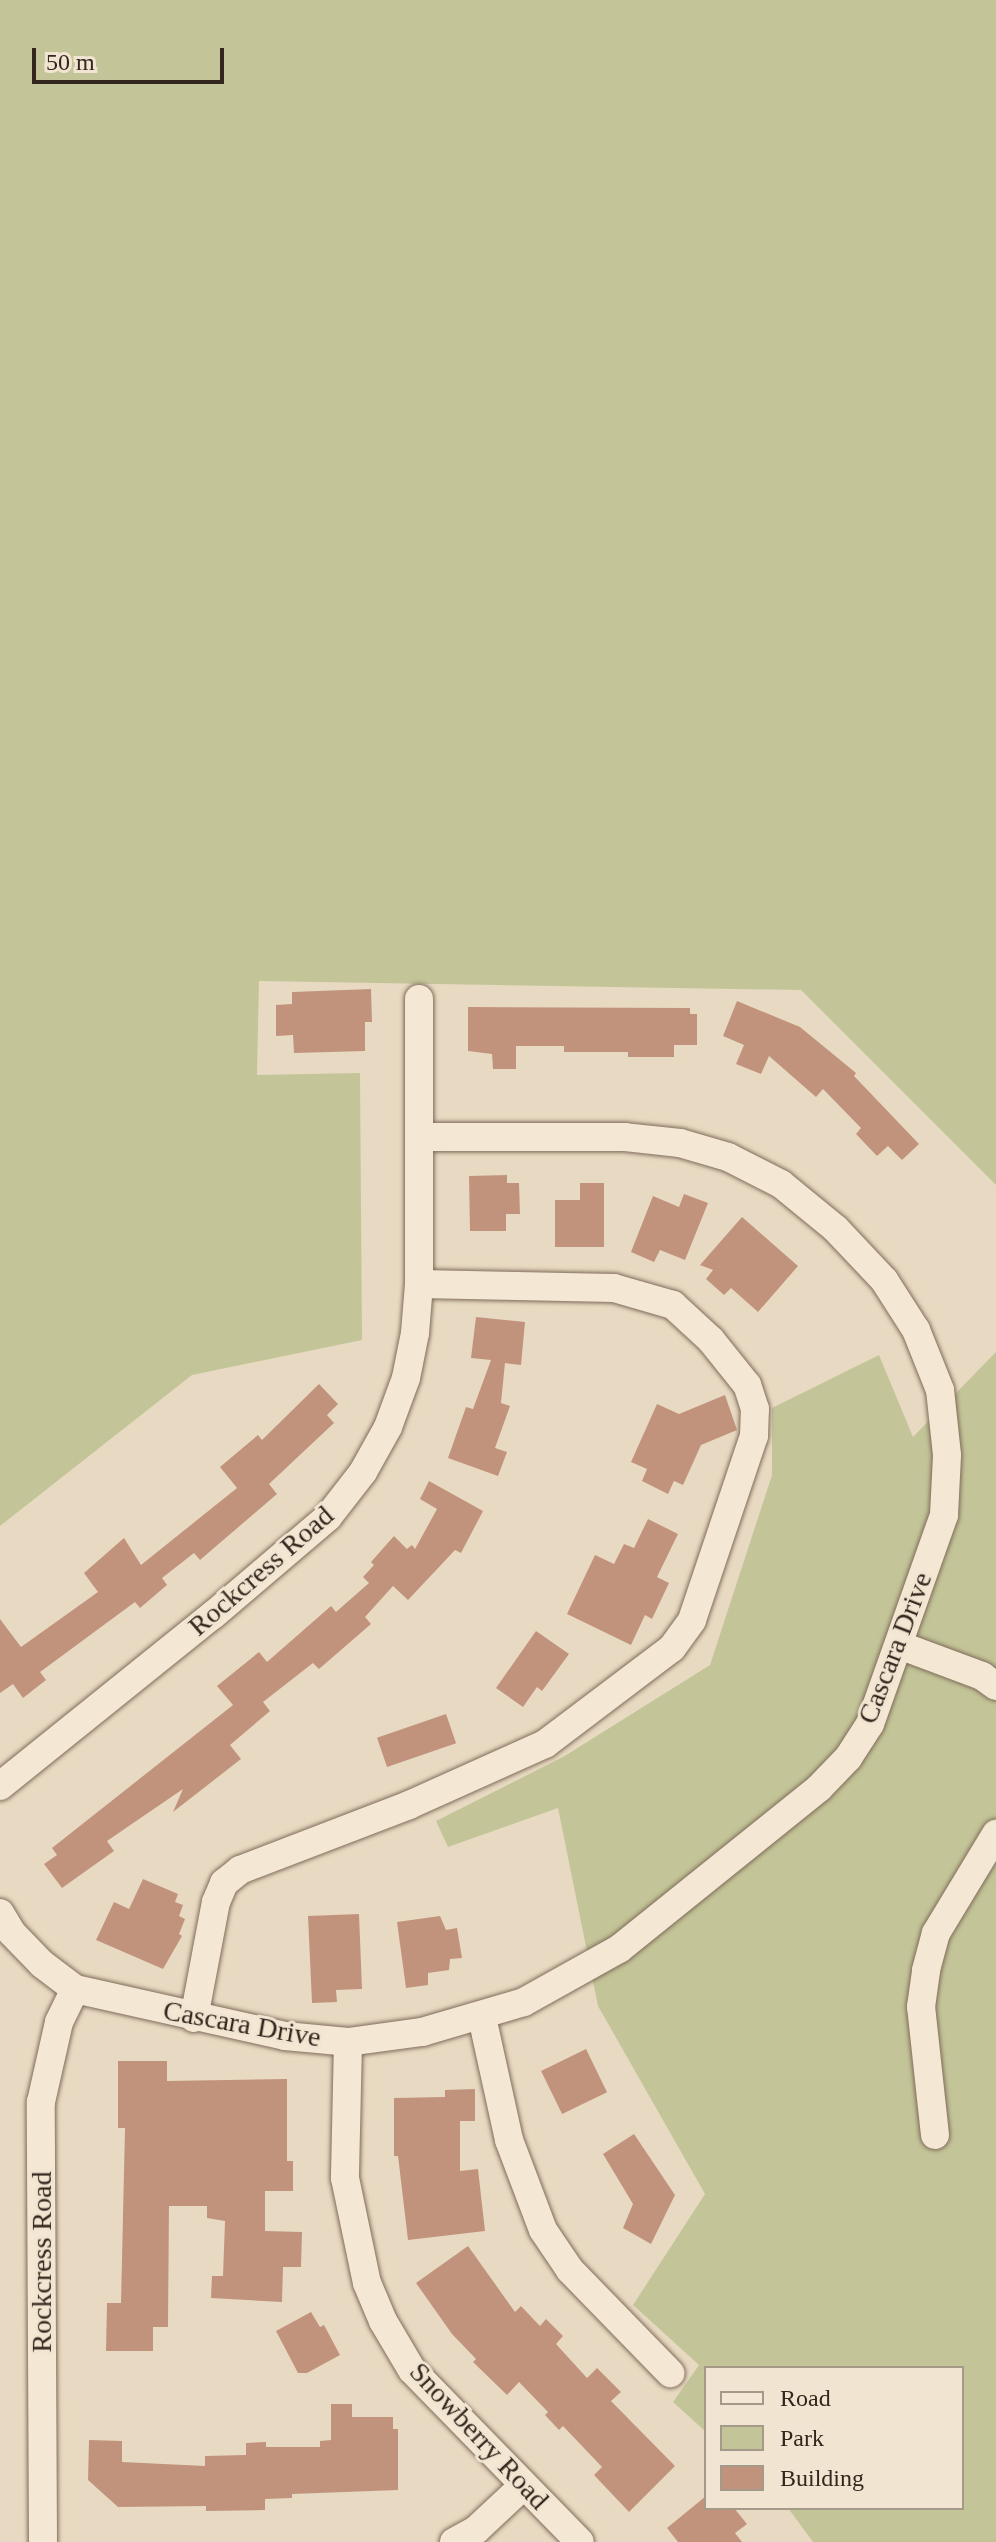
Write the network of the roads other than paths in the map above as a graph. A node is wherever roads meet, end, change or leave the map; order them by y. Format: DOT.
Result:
graph roads {
  1 [pos="419,999"];
  2 [pos="420,1137"];
  3 [pos="419,1284"];
  4 [pos="899,1645"];
  5 [pos="996,1686"];
  6 [pos="0,1786"];
  7 [pos="996,1834"];
  8 [pos="0,1913"];
  9 [pos="75,1989"];
  10 [pos="482,2017"];
  11 [pos="194,2018"];
  12 [pos="348,2042"];
  13 [pos="935,2135"];
  14 [pos="670,2373"];
  15 [pos="524,2485"];
  16 [pos="43,2542"];
  17 [pos="454,2542"];
  18 [pos="580,2542"];
  1 -- 2 [label="street, Rockcress Road"];
  2 -- 3 [label="street, Rockcress Road"];
  2 -- 4 [label="street, Cascara Drive"];
  3 -- 6 [label="street, Rockcress Road"];
  3 -- 11 [label="street"];
  4 -- 5 [label="street"];
  4 -- 10 [label="street, Cascara Drive"];
  7 -- 13 [label="street"];
  8 -- 9 [label="street, Cascara Drive"];
  9 -- 11 [label="street, Cascara Drive"];
  9 -- 16 [label="street, Rockcress Road"];
  10 -- 12 [label="street, Cascara Drive"];
  10 -- 14 [label="street"];
  11 -- 12 [label="street, Cascara Drive"];
  12 -- 15 [label="street, Snowberry Road"];
  15 -- 17 [label="street"];
  15 -- 18 [label="street, Snowberry Road"];
}
